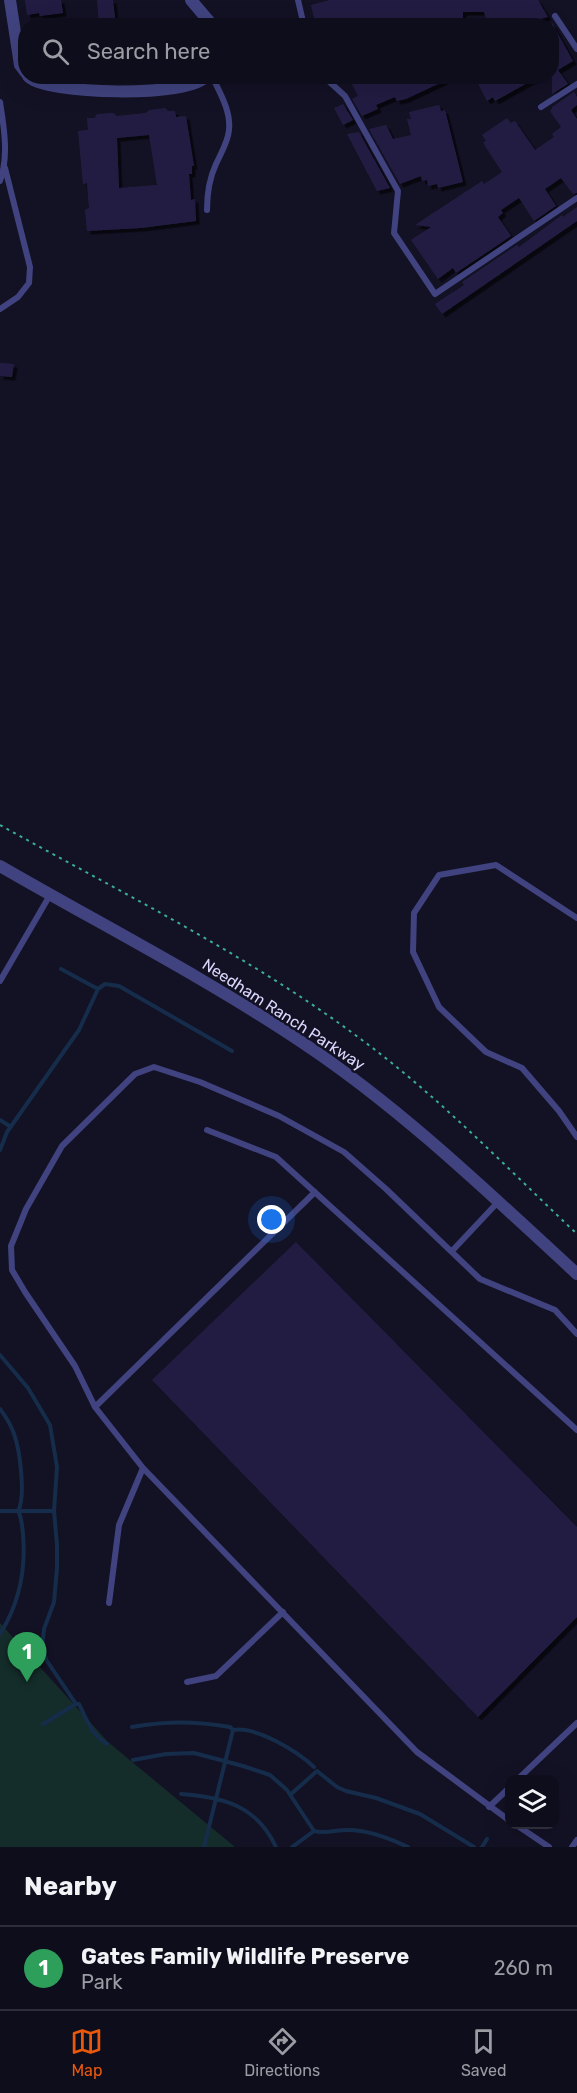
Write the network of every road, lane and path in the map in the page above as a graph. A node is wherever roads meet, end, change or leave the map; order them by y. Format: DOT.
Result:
graph roads {
  1 [pos="10,0"];
  2 [pos="191,0"];
  3 [pos="298,0"];
  4 [pos="206,18"];
  5 [pos="302,18"];
  6 [pos="559,22"];
  7 [pos="577,49"];
  8 [pos="18,52"];
  9 [pos="43,84"];
  10 [pos="194,84"];
  11 [pos="216,84"];
  12 [pos="332,84"];
  13 [pos="577,84"];
  14 [pos="0,102"];
  15 [pos="541,107"];
  16 [pos="4,168"];
  17 [pos="0,181"];
  18 [pos="577,198"];
  19 [pos="207,210"];
  20 [pos="0,309"];
  21 [pos="0,825"];
  22 [pos="0,866"];
  23 [pos="50,895"];
  24 [pos="577,918"];
  25 [pos="0,981"];
  26 [pos="207,1130"];
  27 [pos="577,1137"];
  28 [pos="315,1192"];
  29 [pos="498,1202"];
  30 [pos="577,1234"];
  31 [pos="452,1251"];
  32 [pos="577,1274"];
  33 [pos="577,1334"];
  34 [pos="95,1407"];
  35 [pos="577,1430"];
  36 [pos="143,1468"];
  37 [pos="110,1603"];
  38 [pos="283,1612"];
  39 [pos="187,1683"];
  40 [pos="577,1723"];
  41 [pos="521,1775"];
  42 [pos="505,1792"];
  43 [pos="489,1807"];
  44 [pos="505,1818"];
  45 [pos="522,1829"];
  46 [pos="577,1840"];
  47 [pos="549,1847"];
  48 [pos="572,1847"];
  1 -- 8 [label="street"];
  2 -- 4 [label="street"];
  3 -- 5 [label="lane"];
  6 -- 7 [label="lane"];
  9 -- 10 [label="street"];
  11 -- 19 [label="lane"];
  12 -- 18 [label="lane"];
  13 -- 15 [label="lane"];
  14 -- 16 [label="lane"];
  16 -- 17 [label="lane"];
  16 -- 20 [label="lane"];
  21 -- 30 [label="path"];
  22 -- 23 [label="street, Needham Ranch Parkway"];
  23 -- 25 [label="lane"];
  23 -- 29 [label="street, Needham Ranch Parkway"];
  24 -- 27 [label="lane"];
  26 -- 28 [label="lane"];
  28 -- 34 [label="lane"];
  28 -- 35 [label="lane"];
  29 -- 31 [label="lane"];
  29 -- 32 [label="street, Needham Ranch Parkway"];
  31 -- 33 [label="lane"];
  31 -- 34 [label="lane"];
  34 -- 36 [label="lane"];
  36 -- 37 [label="lane"];
  36 -- 38 [label="lane"];
  38 -- 39 [label="lane"];
  38 -- 43 [label="lane"];
  40 -- 41 [label="lane"];
  42 -- 43 [label="lane"];
  43 -- 44 [label="lane"];
  45 -- 47 [label="lane"];
  46 -- 48 [label="lane"];
}
